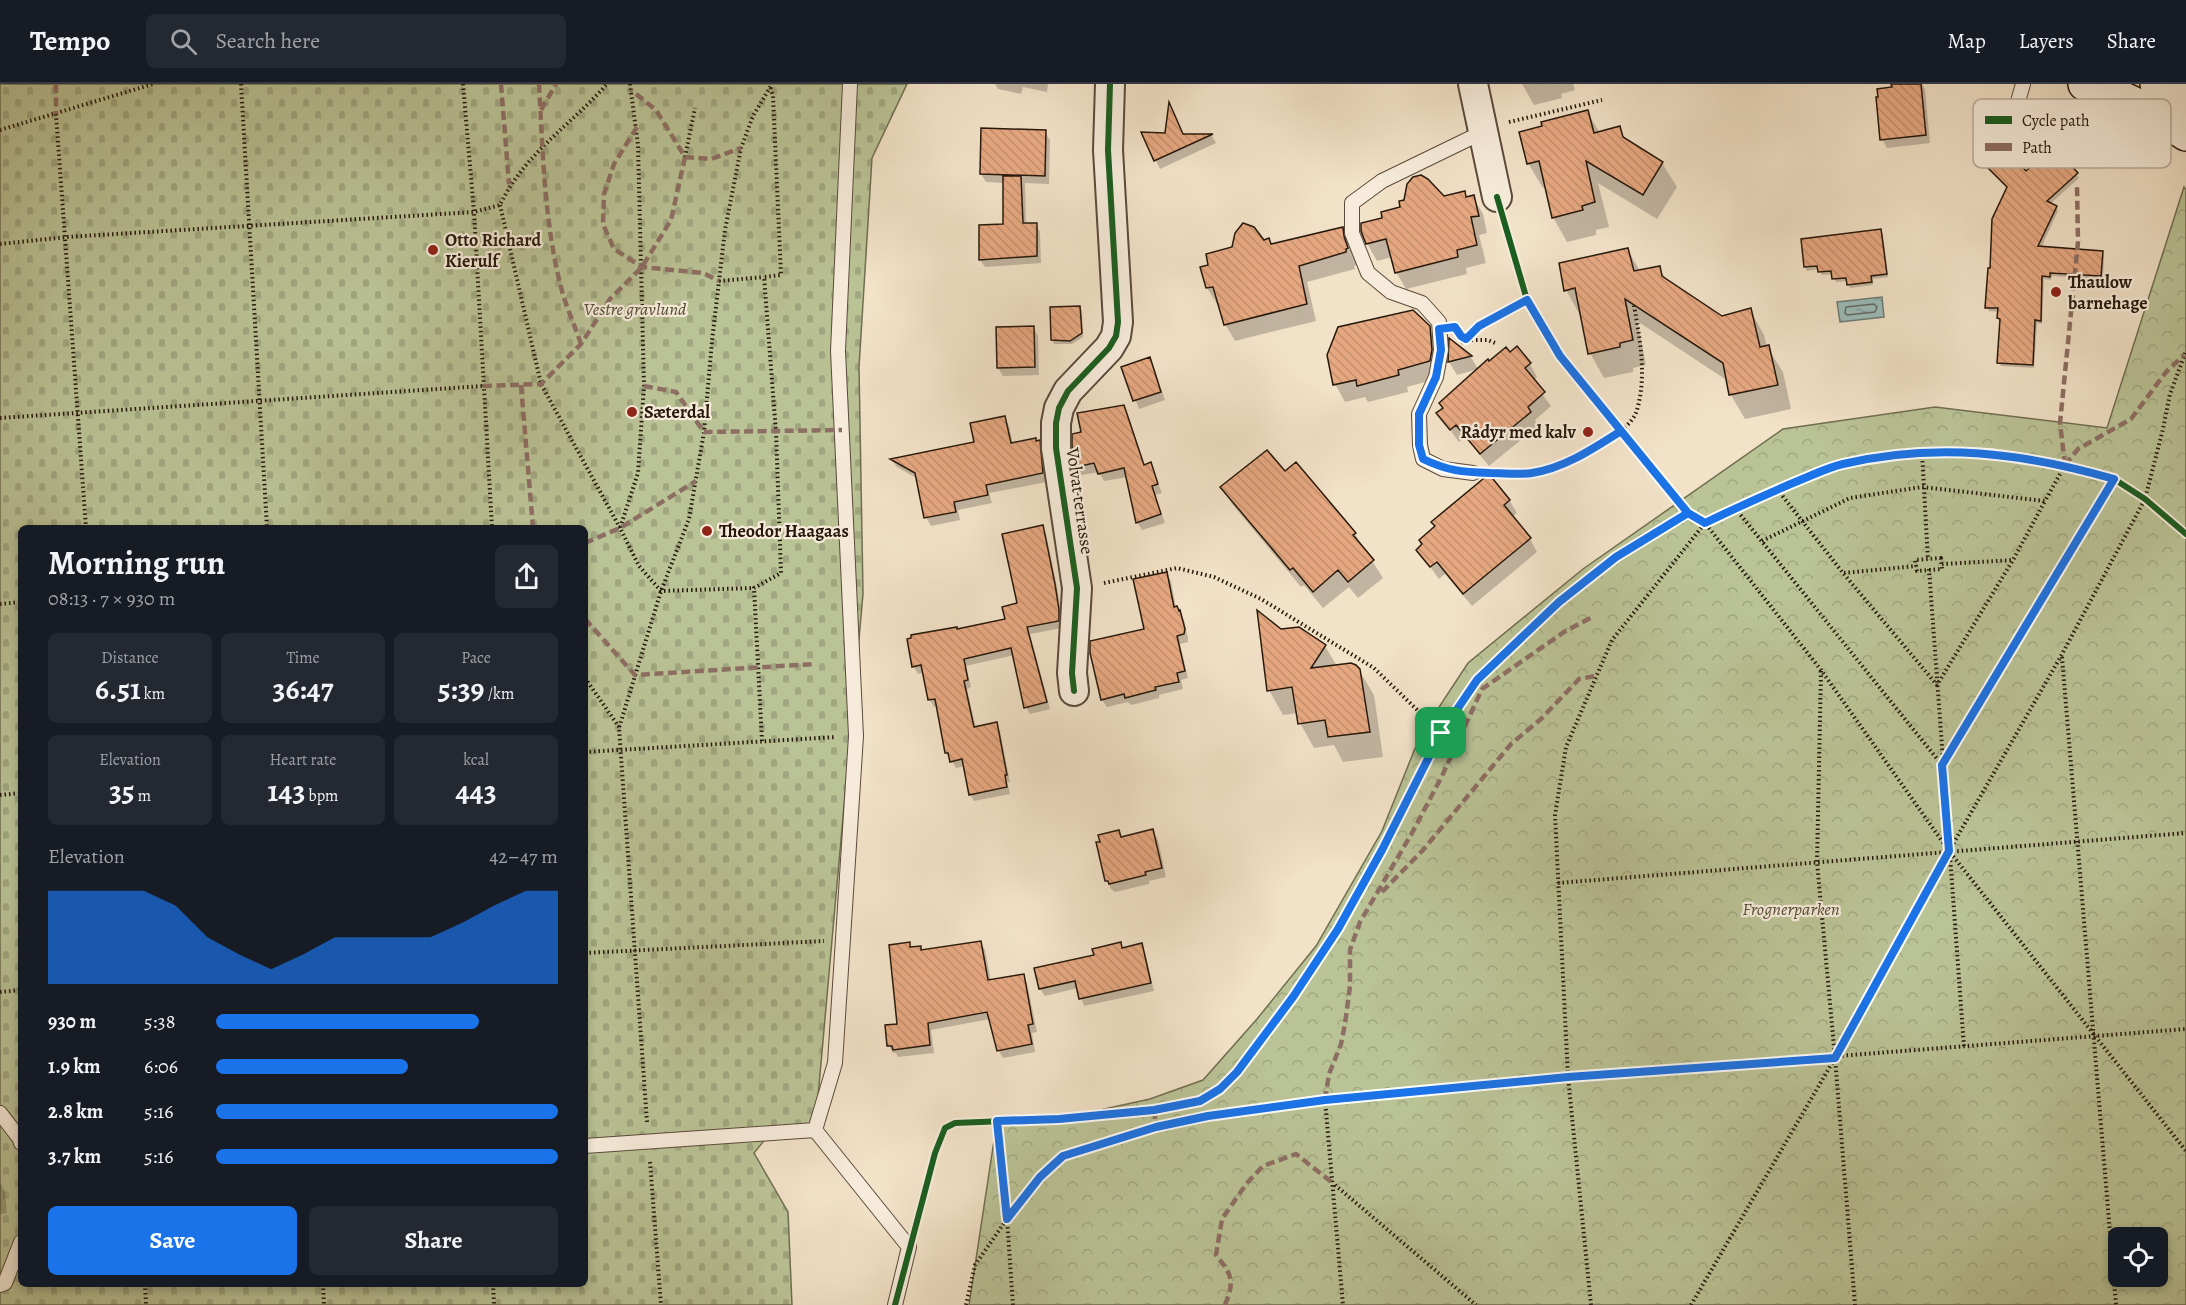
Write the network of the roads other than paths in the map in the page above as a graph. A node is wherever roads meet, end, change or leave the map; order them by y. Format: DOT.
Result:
graph roads {
  1 [pos="850,84"];
  2 [pos="1110,84"];
  3 [pos="1473,84"];
  4 [pos="2023,84"];
  5 [pos="2085,84"];
  6 [pos="2157,84"];
  7 [pos="2019,99"];
  8 [pos="2125,99"];
  9 [pos="2186,101"];
  10 [pos="2171,124"];
  11 [pos="1482,130"];
  12 [pos="2186,134"];
  13 [pos="1497,197"];
  14 [pos="1473,472"];
  15 [pos="1074,692"];
  16 [pos="0,1113"];
  17 [pos="815,1130"];
  18 [pos="18,1136"];
  19 [pos="588,1146"];
  20 [pos="18,1250"];
  21 [pos="0,1285"];
  22 [pos="895,1305"];
  1 -- 17 [label="lane"];
  2 -- 15 [label="street, Volvat terrasse"];
  3 -- 11 [label="street"];
  4 -- 7 [label="lane"];
  5 -- 8 [label="street"];
  6 -- 9 [label="street"];
  10 -- 12 [label="street"];
  11 -- 13 [label="street"];
  11 -- 14 [label="lane"];
  16 -- 18 [label="lane"];
  17 -- 19 [label="lane"];
  17 -- 22 [label="lane"];
  20 -- 21 [label="lane"];
}
